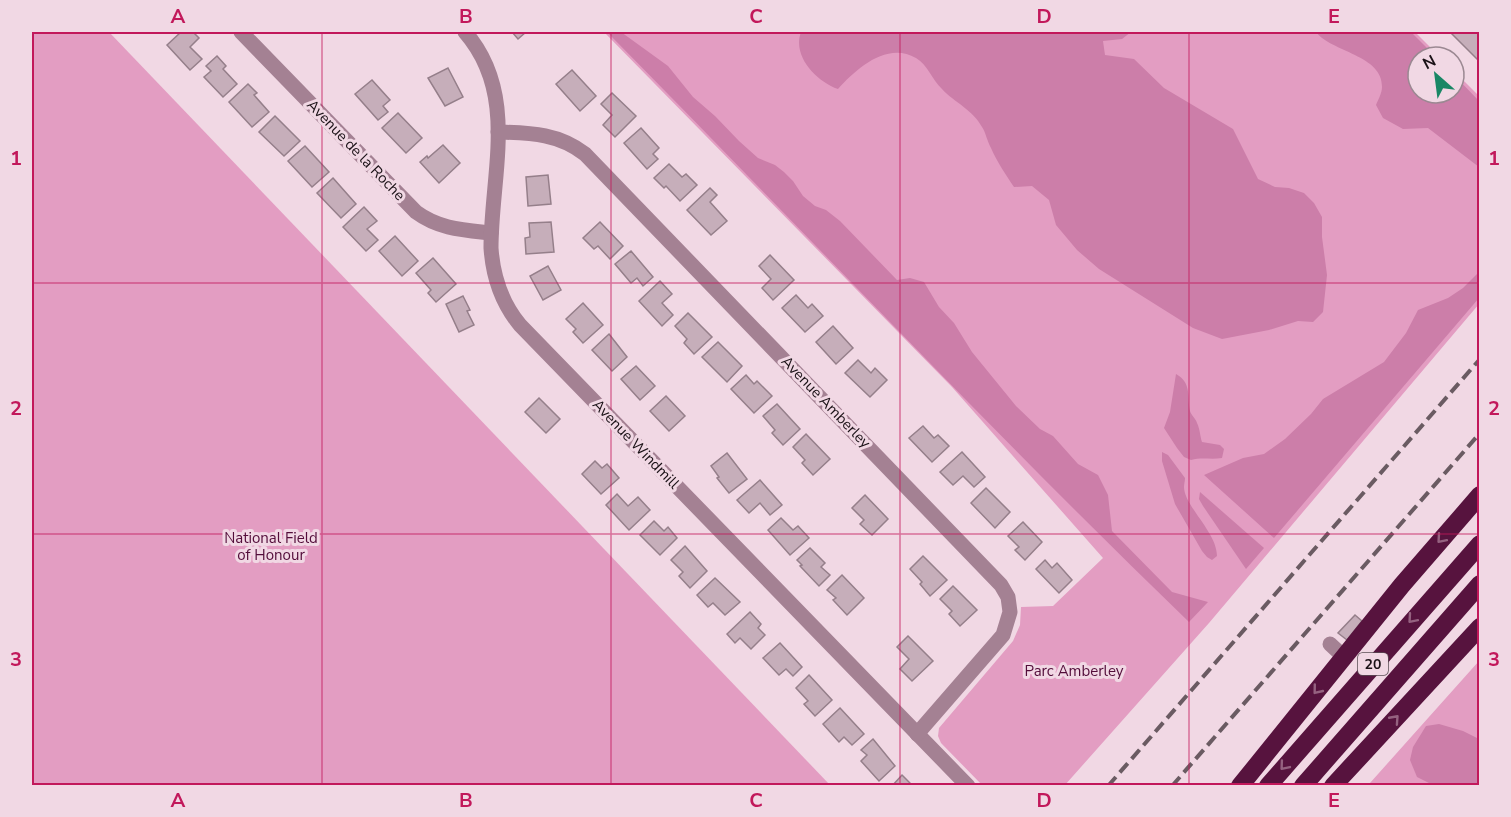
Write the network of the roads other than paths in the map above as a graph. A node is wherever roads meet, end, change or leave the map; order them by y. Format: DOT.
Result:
graph roads {
  1 [pos="241,32"];
  2 [pos="465,32"];
  3 [pos="498,132"];
  4 [pos="491,233"];
  5 [pos="1479,495"];
  6 [pos="1479,544"];
  7 [pos="1479,584"];
  8 [pos="1479,627"];
  9 [pos="1330,644"];
  10 [pos="1344,657"];
  11 [pos="917,734"];
  12 [pos="968,786"];
  13 [pos="1240,786"];
  14 [pos="1268,786"];
  15 [pos="1303,786"];
  16 [pos="1333,786"];
  1 -- 4 [label="street, Avenue de la Roche"];
  2 -- 3 [label="street, Avenue Windmill"];
  3 -- 4 [label="street, Avenue Windmill"];
  3 -- 11 [label="street, Avenue Amberley"];
  4 -- 11 [label="street, Avenue Windmill"];
  5 -- 10 [label="highway, one-way"];
  6 -- 14 [label="highway, 20, one-way"];
  7 -- 15 [label="highway, 20"];
  16 -- 8 [label="highway, one-way"];
  9 -- 10 [label="street"];
  10 -- 13 [label="highway, one-way"];
  11 -- 12 [label="street, Avenue Windmill"];
}
